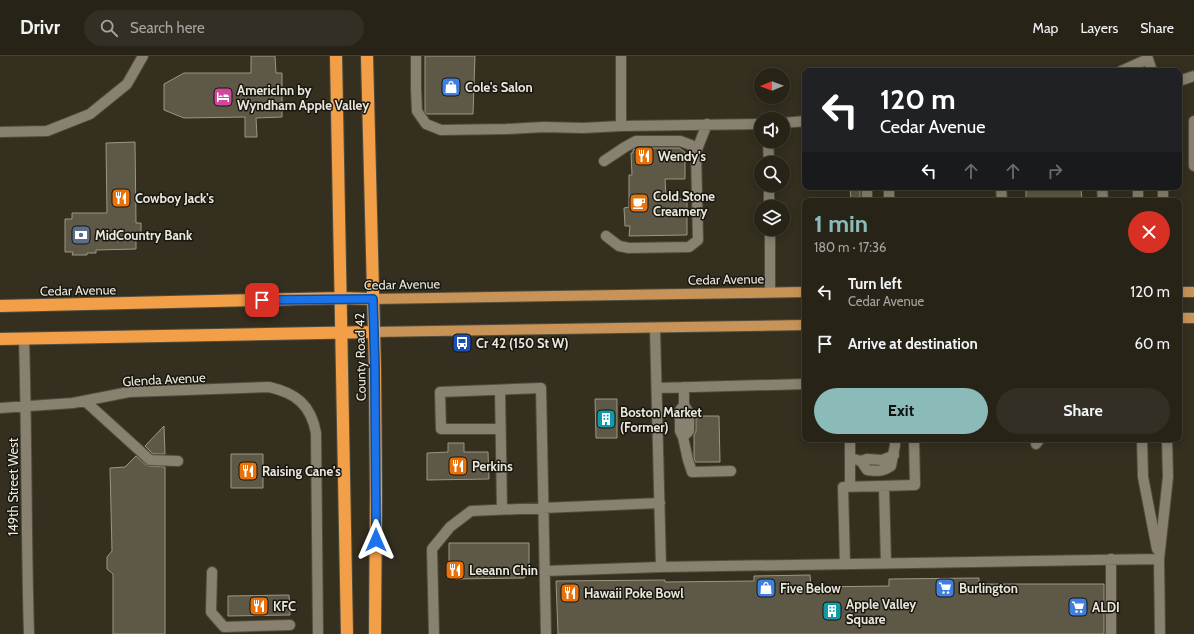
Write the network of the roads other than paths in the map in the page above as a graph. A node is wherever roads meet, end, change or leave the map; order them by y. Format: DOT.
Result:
graph roads {
  1 [pos="143,56"];
  2 [pos="336,56"];
  3 [pos="367,56"];
  4 [pos="416,56"];
  5 [pos="621,56"];
  6 [pos="1148,57"];
  7 [pos="1127,68"];
  8 [pos="1145,68"];
  9 [pos="1151,68"];
  10 [pos="1194,76"];
  11 [pos="1182,80"];
  12 [pos="802,121"];
  13 [pos="1194,121"];
  14 [pos="790,122"];
  15 [pos="707,124"];
  16 [pos="754,124"];
  17 [pos="621,126"];
  18 [pos="0,132"];
  19 [pos="696,152"];
  20 [pos="604,161"];
  21 [pos="1194,166"];
  22 [pos="606,236"];
  23 [pos="770,236"];
  24 [pos="770,292"];
  25 [pos="802,292"];
  26 [pos="1182,292"];
  27 [pos="1194,292"];
  28 [pos="341,298"];
  29 [pos="373,299"];
  30 [pos="0,306"];
  31 [pos="1182,318"];
  32 [pos="1194,318"];
  33 [pos="802,325"];
  34 [pos="655,329"];
  35 [pos="373,332"];
  36 [pos="341,333"];
  37 [pos="0,339"];
  38 [pos="24,339"];
  39 [pos="802,384"];
  40 [pos="684,387"];
  41 [pos="657,388"];
  42 [pos="500,390"];
  43 [pos="85,401"];
  44 [pos="26,407"];
  45 [pos="1,408"];
  46 [pos="500,428"];
  47 [pos="850,442"];
  48 [pos="895,442"];
  49 [pos="914,442"];
  50 [pos="1142,442"];
  51 [pos="1167,442"];
  52 [pos="850,458"];
  53 [pos="178,461"];
  54 [pos="731,471"];
  55 [pos="884,486"];
  56 [pos="850,487"];
  57 [pos="660,503"];
  58 [pos="544,508"];
  59 [pos="502,509"];
  60 [pos="1111,559"];
  61 [pos="1158,559"];
  62 [pos="886,563"];
  63 [pos="845,564"];
  64 [pos="661,567"];
  65 [pos="545,571"];
  66 [pos="212,572"];
  67 [pos="290,625"];
  68 [pos="29,634"];
  69 [pos="318,634"];
  70 [pos="347,634"];
  71 [pos="375,634"];
  72 [pos="434,634"];
  73 [pos="546,634"];
  74 [pos="1111,634"];
  75 [pos="1160,634"];
  1 -- 18 [label="street"];
  2 -- 28 [label="highway, County Road 42"];
  3 -- 29 [label="highway, County Road 42"];
  4 -- 17 [label="street"];
  5 -- 17 [label="street"];
  6 -- 7 [label="street"];
  6 -- 8 [label="street"];
  6 -- 9 [label="street"];
  10 -- 11 [label="street"];
  12 -- 14 [label="street"];
  13 -- 21 [label="street"];
  15 -- 16 [label="street"];
  15 -- 17 [label="street"];
  15 -- 19 [label="street"];
  19 -- 20 [label="street"];
  19 -- 22 [label="street"];
  23 -- 24 [label="street"];
  24 -- 25 [label="main road, Cedar Avenue"];
  24 -- 29 [label="main road, Cedar Avenue"];
  26 -- 27 [label="main road"];
  28 -- 29 [label="highway, Cedar Avenue"];
  28 -- 30 [label="highway, Cedar Avenue"];
  28 -- 36 [label="highway, County Road 42"];
  29 -- 35 [label="highway, County Road 42"];
  31 -- 32 [label="main road"];
  33 -- 34 [label="main road"];
  34 -- 35 [label="main road"];
  34 -- 41 [label="street"];
  35 -- 36 [label="highway"];
  35 -- 71 [label="highway, County Road 42"];
  36 -- 38 [label="highway"];
  36 -- 70 [label="highway, County Road 42"];
  37 -- 38 [label="highway"];
  38 -- 44 [label="street, 149th Street West"];
  39 -- 40 [label="street"];
  40 -- 41 [label="street"];
  40 -- 54 [label="street"];
  41 -- 57 [label="street"];
  42 -- 46 [label="street"];
  42 -- 46 [label="street"];
  42 -- 58 [label="street"];
  43 -- 44 [label="street, Glenda Avenue"];
  43 -- 53 [label="street"];
  43 -- 69 [label="street, Glenda Avenue"];
  44 -- 45 [label="street, Glenda Avenue"];
  44 -- 68 [label="street, 149th Street West"];
  46 -- 59 [label="street"];
  47 -- 52 [label="street"];
  48 -- 52 [label="street"];
  49 -- 55 [label="street"];
  50 -- 61 [label="street"];
  51 -- 61 [label="street"];
  52 -- 56 [label="street"];
  55 -- 56 [label="street"];
  55 -- 62 [label="street"];
  56 -- 63 [label="street"];
  57 -- 58 [label="street"];
  57 -- 64 [label="street"];
  58 -- 59 [label="street"];
  58 -- 65 [label="street"];
  59 -- 72 [label="street"];
  60 -- 61 [label="street"];
  60 -- 62 [label="street"];
  60 -- 74 [label="street"];
  61 -- 75 [label="street"];
  62 -- 63 [label="street"];
  63 -- 64 [label="street"];
  64 -- 65 [label="street"];
  65 -- 73 [label="street"];
  66 -- 67 [label="street"];
}
